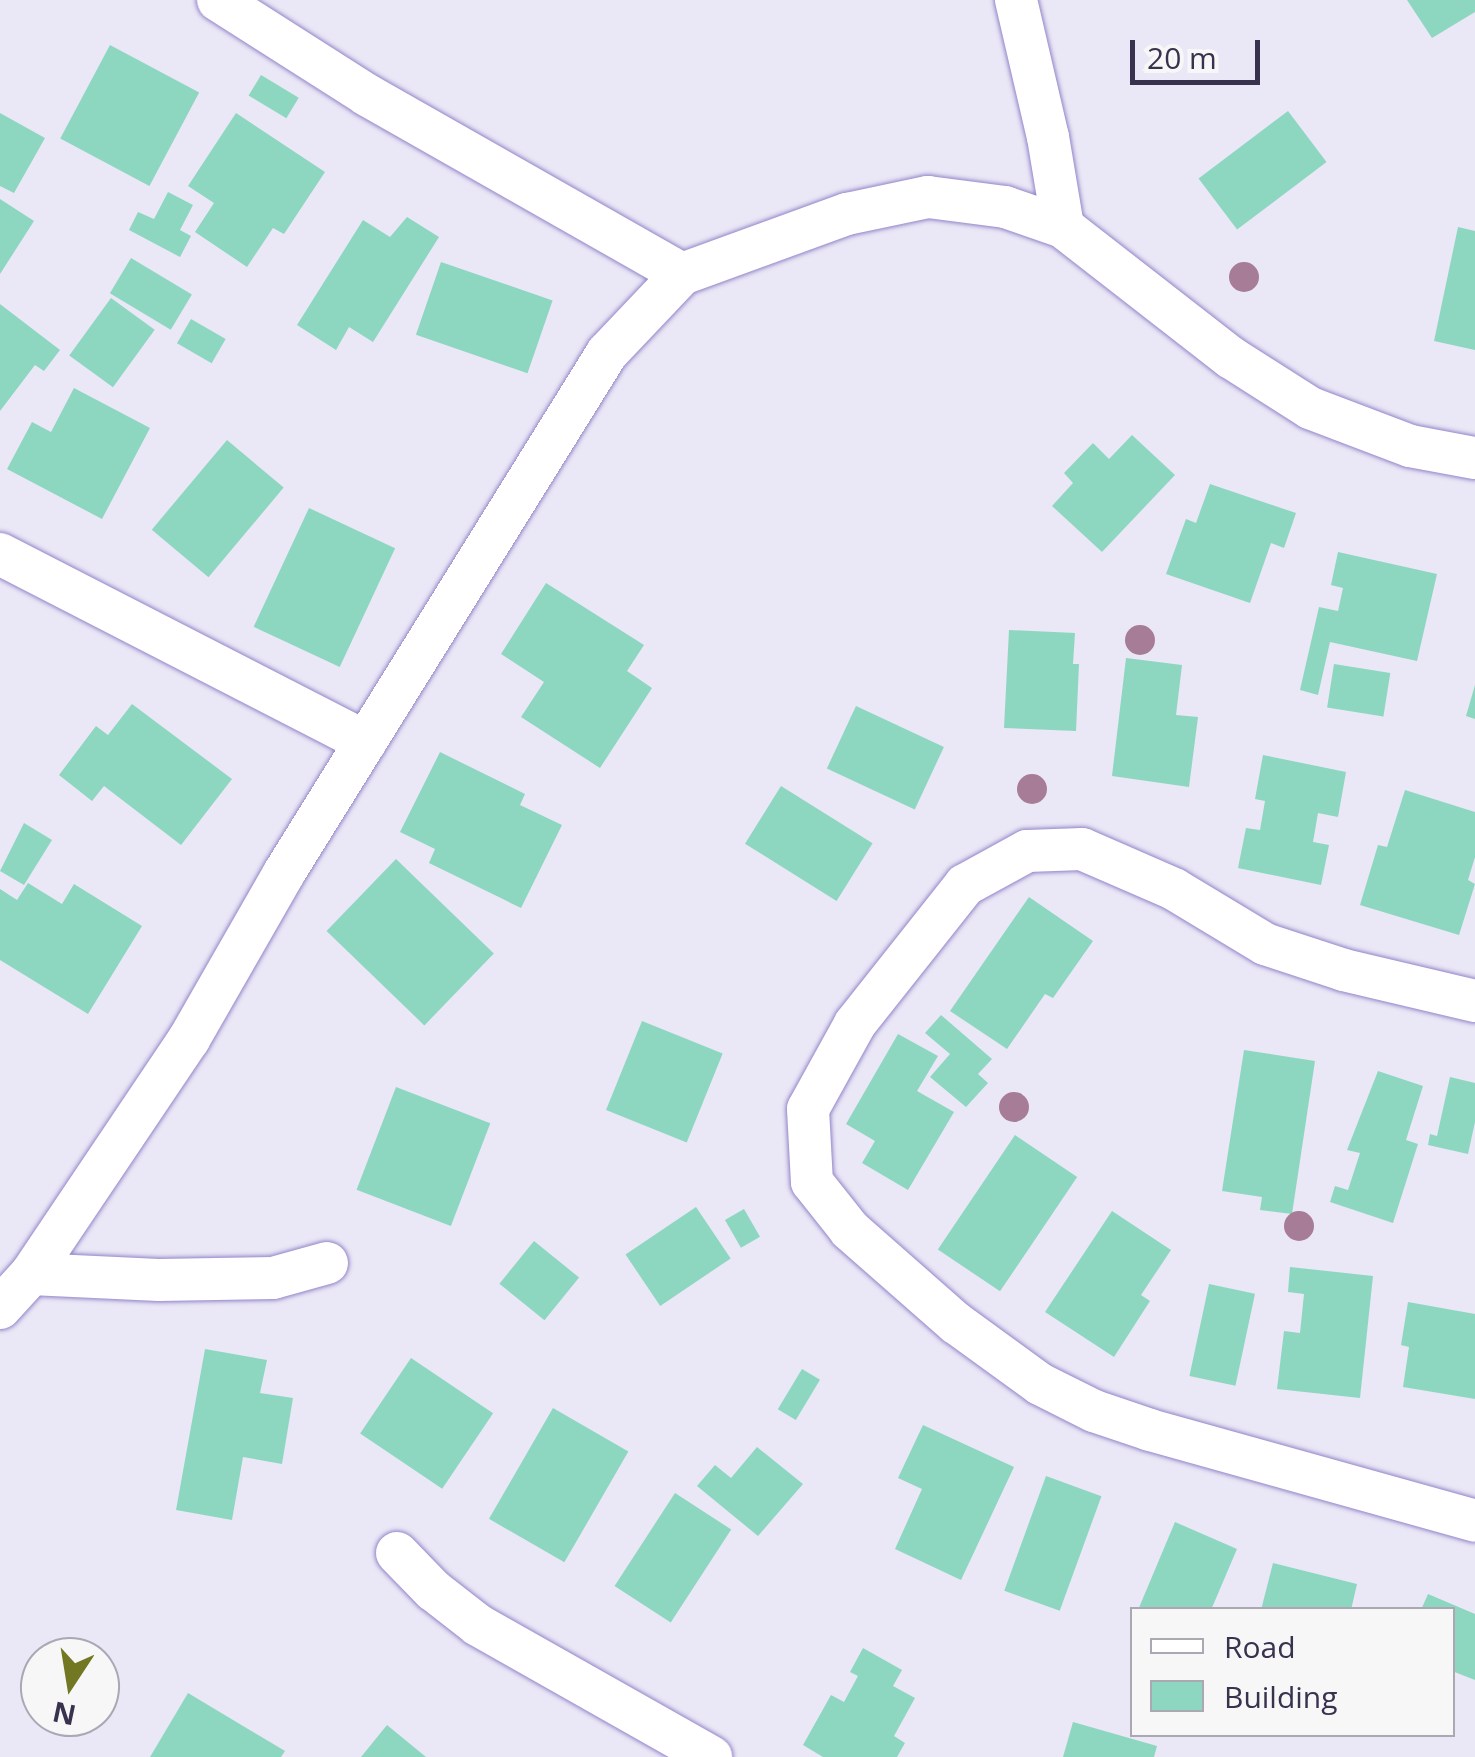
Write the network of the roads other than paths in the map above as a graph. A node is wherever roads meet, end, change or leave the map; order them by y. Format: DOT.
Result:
graph roads {
  1 [pos="218,0"];
  2 [pos="1016,0"];
  3 [pos="1063,227"];
  4 [pos="682,274"];
  5 [pos="1475,458"];
  6 [pos="0,554"];
  7 [pos="366,742"];
  8 [pos="1475,1002"];
  9 [pos="326,1262"];
  10 [pos="31,1274"];
  11 [pos="0,1308"];
  12 [pos="1475,1520"];
  13 [pos="397,1553"];
  14 [pos="711,1757"];
  1 -- 4 [label="street"];
  2 -- 3 [label="street"];
  3 -- 4 [label="street"];
  3 -- 5 [label="street"];
  4 -- 7 [label="street"];
  6 -- 7 [label="street"];
  7 -- 10 [label="street"];
  8 -- 12 [label="street"];
  9 -- 10 [label="street"];
  10 -- 11 [label="street"];
  13 -- 14 [label="street"];
}
